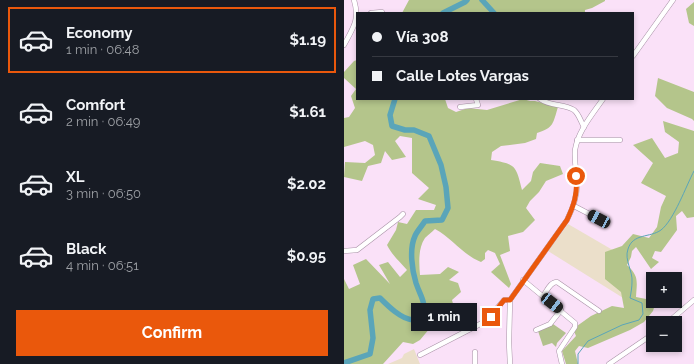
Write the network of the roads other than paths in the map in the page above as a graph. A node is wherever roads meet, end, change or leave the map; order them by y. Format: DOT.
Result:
graph roads {
  1 [pos="354,0"];
  2 [pos="673,0"];
  3 [pos="357,12"];
  4 [pos="356,19"];
  5 [pos="344,45"];
  6 [pos="634,55"];
  7 [pos="476,100"];
  8 [pos="542,100"];
  9 [pos="602,100"];
  10 [pos="460,106"];
  11 [pos="584,127"];
  12 [pos="578,140"];
  13 [pos="620,140"];
  14 [pos="574,206"];
  15 [pos="403,214"];
  16 [pos="599,219"];
  17 [pos="344,251"];
  18 [pos="524,280"];
  19 [pos="543,296"];
  20 [pos="510,300"];
  21 [pos="694,300"];
  22 [pos="561,310"];
  23 [pos="599,312"];
  24 [pos="675,316"];
  25 [pos="536,330"];
  26 [pos="646,339"];
  27 [pos="475,352"];
  28 [pos="420,354"];
  29 [pos="475,364"];
  30 [pos="510,364"];
  31 [pos="562,364"];
  32 [pos="609,364"];
  1 -- 3 [label="street"];
  2 -- 6 [label="street"];
  4 -- 5 [label="street"];
  7 -- 10 [label="street"];
  8 -- 11 [label="street"];
  9 -- 11 [label="street"];
  11 -- 12 [label="street"];
  12 -- 13 [label="street"];
  12 -- 14 [label="street"];
  14 -- 16 [label="street"];
  14 -- 18 [label="street"];
  15 -- 17 [label="street"];
  18 -- 19 [label="street"];
  18 -- 20 [label="street"];
  19 -- 22 [label="street"];
  19 -- 23 [label="street"];
  20 -- 28 [label="street"];
  20 -- 30 [label="street"];
  21 -- 24 [label="street"];
  22 -- 25 [label="street"];
  22 -- 31 [label="street"];
  26 -- 32 [label="street"];
  27 -- 29 [label="street"];
}
